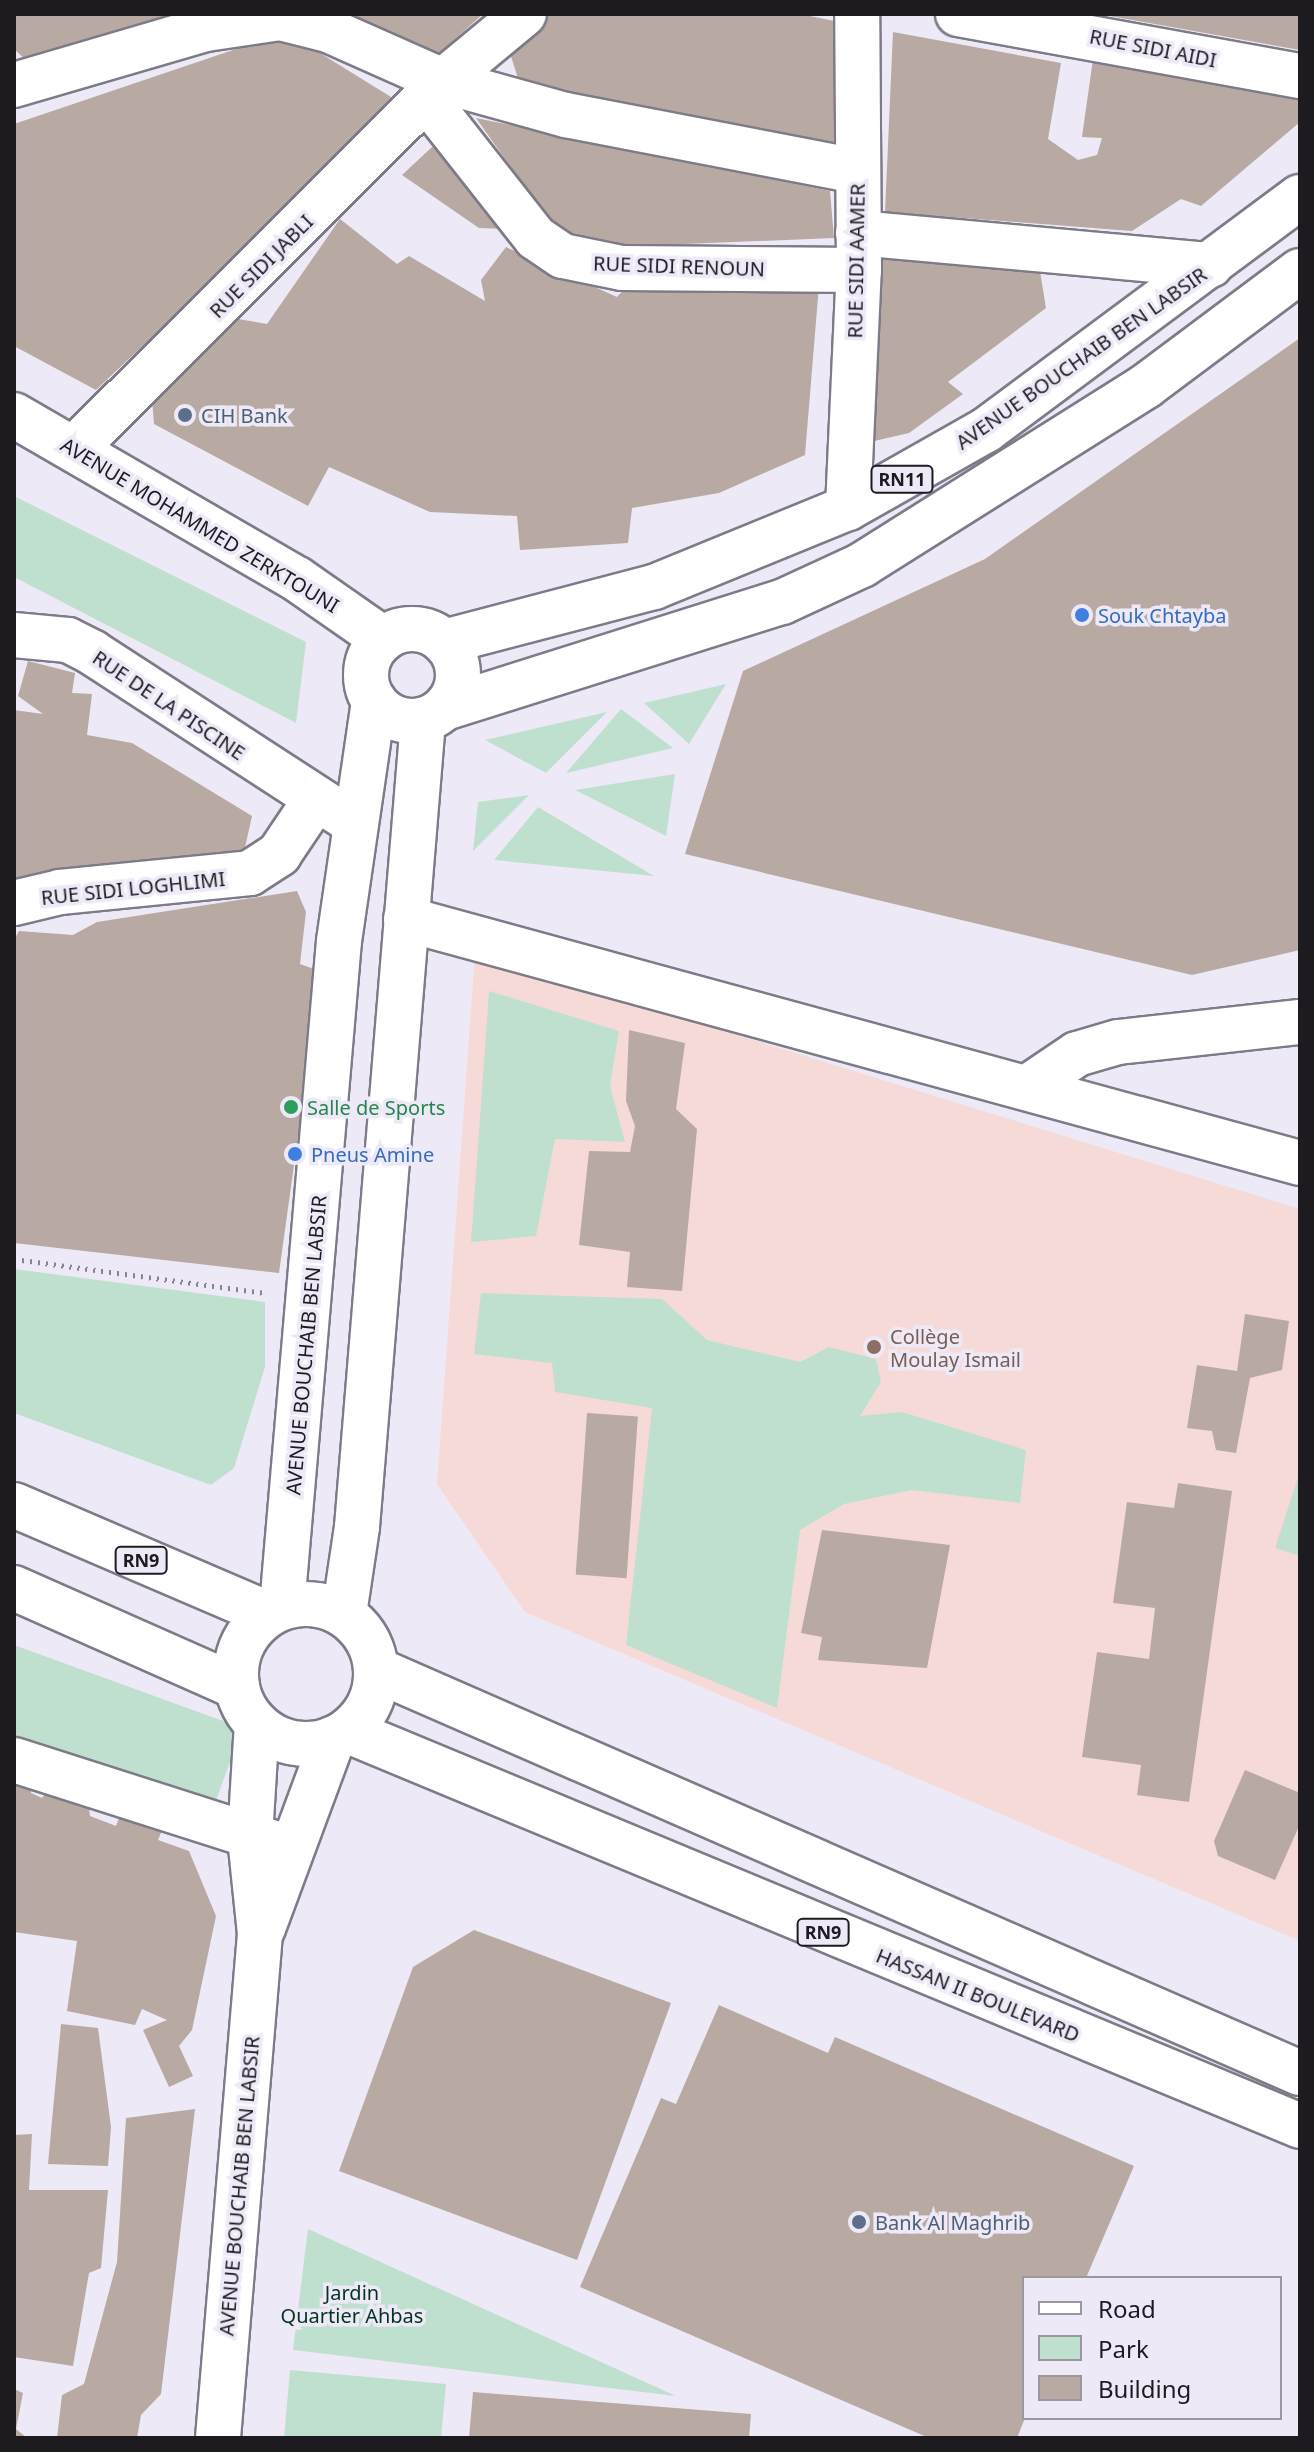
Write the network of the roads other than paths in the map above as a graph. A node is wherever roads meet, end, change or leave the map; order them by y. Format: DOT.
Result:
graph roads {
  1 [pos="524,14"];
  2 [pos="857,14"];
  3 [pos="958,14"];
  4 [pos="1300,76"];
  5 [pos="14,85"];
  6 [pos="436,91"];
  7 [pos="858,171"];
  8 [pos="1300,197"];
  9 [pos="859,252"];
  10 [pos="1211,265"];
  11 [pos="1300,271"];
  12 [pos="14,415"];
  13 [pos="75,448"];
  14 [pos="848,508"];
  15 [pos="14,635"];
  16 [pos="383,639"];
  17 [pos="444,642"];
  18 [pos="374,701"];
  19 [pos="434,714"];
  20 [pos="314,802"];
  21 [pos="353,822"];
  22 [pos="14,903"];
  23 [pos="406,919"];
  24 [pos="1300,1022"];
  25 [pos="1028,1087"];
  26 [pos="1300,1163"];
  27 [pos="14,1505"];
  28 [pos="14,1588"];
  29 [pos="275,1611"];
  30 [pos="344,1614"];
  31 [pos="377,1670"];
  32 [pos="247,1705"];
  33 [pos="340,1735"];
  34 [pos="14,1760"];
  35 [pos="250,1837"];
  36 [pos="294,1849"];
  37 [pos="260,1934"];
  38 [pos="1300,2073"];
  39 [pos="1300,2126"];
  40 [pos="218,2438"];
  1 -- 6 [label="main road, RUE SIDI JABLI"];
  2 -- 7 [label="main road, RUE SIDI AAMER"];
  3 -- 4 [label="main road, RUE SIDI AIDI"];
  5 -- 6 [label="main road"];
  6 -- 7 [label="main road"];
  6 -- 9 [label="main road, RUE SIDI RENOUN"];
  6 -- 13 [label="main road, RUE SIDI JABLI"];
  7 -- 9 [label="main road, RUE SIDI AAMER"];
  8 -- 10 [label="main road, AVENUE BOUCHAIB BEN LABSIR / RN11"];
  9 -- 10 [label="main road, RUE SIDI RENOUN"];
  9 -- 14 [label="main road, RUE SIDI AAMER"];
  10 -- 14 [label="main road, AVENUE BOUCHAIB BEN LABSIR / RN11"];
  11 -- 19 [label="main road, RN11"];
  12 -- 13 [label="main road, AVENUE MOHAMMED ZERKTOUNI"];
  13 -- 16 [label="main road, AVENUE MOHAMMED ZERKTOUNI"];
  14 -- 17 [label="main road, AVENUE BOUCHAIB BEN LABSIR / RN11"];
  15 -- 20 [label="main road, RUE DE LA PISCINE"];
  16 -- 17 [label="main road"];
  16 -- 18 [label="main road"];
  17 -- 19 [label="main road"];
  18 -- 19 [label="main road"];
  18 -- 21 [label="main road, AVENUE BOUCHAIB BEN LABSIR"];
  19 -- 23 [label="main road"];
  20 -- 21 [label="main road, RUE DE LA PISCINE"];
  20 -- 22 [label="main road, RUE SIDI LOGHLIMI"];
  21 -- 29 [label="main road, AVENUE BOUCHAIB BEN LABSIR"];
  23 -- 25 [label="main road"];
  23 -- 30 [label="main road"];
  24 -- 25 [label="main road"];
  25 -- 26 [label="main road"];
  27 -- 29 [label="main road, RN9"];
  28 -- 32 [label="main road, HASSAN II BOULEVARD / RN9"];
  29 -- 30 [label="main road, RN9"];
  29 -- 32 [label="main road"];
  30 -- 31 [label="main road"];
  31 -- 33 [label="main road"];
  31 -- 38 [label="main road"];
  32 -- 33 [label="main road, HASSAN II BOULEVARD / RN9"];
  32 -- 35 [label="main road, AVENUE BOUCHAIB BEN LABSIR"];
  33 -- 36 [label="main road, AVENUE BOUCHAIB BEN LABSIR"];
  33 -- 39 [label="main road, HASSAN II BOULEVARD / RN9"];
  34 -- 35 [label="main road"];
  35 -- 36 [label="main road"];
  35 -- 37 [label="main road, AVENUE BOUCHAIB BEN LABSIR"];
  36 -- 37 [label="main road, AVENUE BOUCHAIB BEN LABSIR"];
  37 -- 40 [label="main road, AVENUE BOUCHAIB BEN LABSIR"];
}
